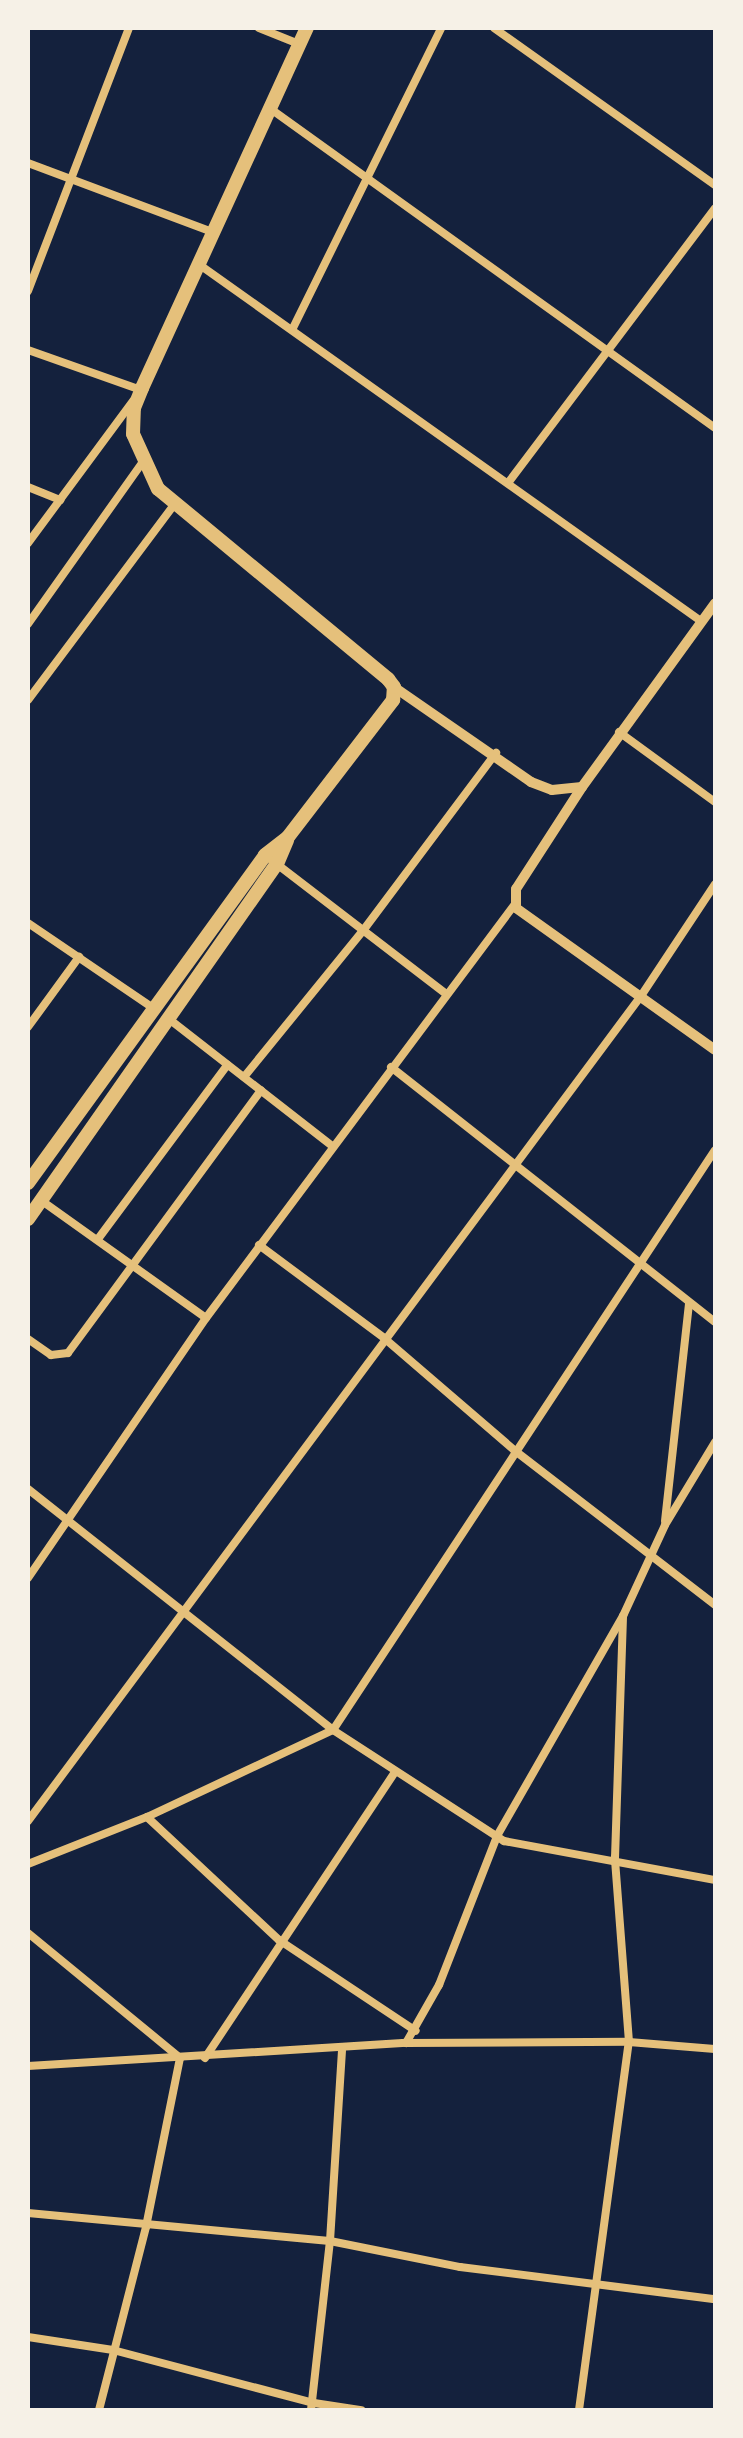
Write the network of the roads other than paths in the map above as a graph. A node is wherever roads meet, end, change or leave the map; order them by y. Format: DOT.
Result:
graph roads {
  1 [pos="129,28"];
  2 [pos="259,28"];
  3 [pos="307,28"];
  4 [pos="441,28"];
  5 [pos="494,28"];
  6 [pos="299,44"];
  7 [pos="268,107"];
  8 [pos="28,163"];
  9 [pos="366,175"];
  10 [pos="73,180"];
  11 [pos="715,185"];
  12 [pos="715,208"];
  13 [pos="210,231"];
  14 [pos="197,263"];
  15 [pos="28,291"];
  16 [pos="293,328"];
  17 [pos="28,350"];
  18 [pos="608,352"];
  19 [pos="142,388"];
  20 [pos="715,428"];
  21 [pos="142,463"];
  22 [pos="508,483"];
  23 [pos="28,487"];
  24 [pos="61,500"];
  25 [pos="174,505"];
  26 [pos="28,543"];
  27 [pos="715,603"];
  28 [pos="701,621"];
  29 [pos="28,624"];
  30 [pos="394,687"];
  31 [pos="28,700"];
  32 [pos="619,732"];
  33 [pos="496,753"];
  34 [pos="582,787"];
  35 [pos="715,802"];
  36 [pos="271,860"];
  37 [pos="715,884"];
  38 [pos="515,904"];
  39 [pos="28,923"];
  40 [pos="362,932"];
  41 [pos="79,957"];
  42 [pos="446,994"];
  43 [pos="641,996"];
  44 [pos="153,1008"];
  45 [pos="169,1019"];
  46 [pos="28,1027"];
  47 [pos="715,1050"];
  48 [pos="227,1065"];
  49 [pos="391,1067"];
  50 [pos="244,1077"];
  51 [pos="261,1090"];
  52 [pos="331,1145"];
  53 [pos="715,1150"];
  54 [pos="517,1162"];
  55 [pos="28,1183"];
  56 [pos="42,1201"];
  57 [pos="28,1219"];
  58 [pos="98,1239"];
  59 [pos="259,1245"];
  60 [pos="641,1260"];
  61 [pos="134,1267"];
  62 [pos="689,1303"];
  63 [pos="206,1318"];
  64 [pos="715,1322"];
  65 [pos="384,1338"];
  66 [pos="28,1339"];
  67 [pos="715,1442"];
  68 [pos="514,1450"];
  69 [pos="28,1489"];
  70 [pos="69,1522"];
  71 [pos="665,1525"];
  72 [pos="651,1554"];
  73 [pos="28,1578"];
  74 [pos="715,1605"];
  75 [pos="180,1613"];
  76 [pos="623,1616"];
  77 [pos="333,1730"];
  78 [pos="395,1772"];
  79 [pos="147,1817"];
  80 [pos="28,1821"];
  81 [pos="497,1836"];
  82 [pos="615,1858"];
  83 [pos="28,1864"];
  84 [pos="715,1880"];
  85 [pos="28,1933"];
  86 [pos="279,1940"];
  87 [pos="416,2031"];
  88 [pos="629,2042"];
  89 [pos="406,2043"];
  90 [pos="715,2049"];
  91 [pos="342,2050"];
  92 [pos="180,2058"];
  93 [pos="205,2058"];
  94 [pos="28,2066"];
  95 [pos="28,2213"];
  96 [pos="146,2227"];
  97 [pos="330,2241"];
  98 [pos="593,2285"];
  99 [pos="715,2299"];
  100 [pos="28,2337"];
  101 [pos="113,2350"];
  102 [pos="312,2407"];
  103 [pos="99,2410"];
  104 [pos="361,2410"];
  105 [pos="579,2410"];
  1 -- 10 [label="street"];
  2 -- 6 [label="street"];
  3 -- 6 [label="highway"];
  4 -- 9 [label="street"];
  5 -- 11 [label="street"];
  6 -- 7 [label="highway"];
  7 -- 9 [label="street"];
  7 -- 13 [label="highway"];
  8 -- 10 [label="street"];
  9 -- 16 [label="street"];
  9 -- 18 [label="street"];
  10 -- 13 [label="street"];
  10 -- 15 [label="street"];
  12 -- 18 [label="street"];
  13 -- 14 [label="highway"];
  14 -- 16 [label="street"];
  14 -- 19 [label="highway"];
  16 -- 22 [label="street"];
  17 -- 19 [label="street"];
  18 -- 20 [label="street"];
  18 -- 22 [label="street"];
  19 -- 21 [label="highway"];
  19 -- 24 [label="street"];
  21 -- 25 [label="highway"];
  21 -- 29 [label="street"];
  22 -- 28 [label="street"];
  23 -- 24 [label="street"];
  24 -- 26 [label="street"];
  25 -- 30 [label="highway"];
  25 -- 31 [label="street"];
  27 -- 28 [label="street"];
  28 -- 32 [label="street"];
  30 -- 33 [label="street"];
  30 -- 36 [label="highway"];
  32 -- 34 [label="street"];
  32 -- 35 [label="street"];
  33 -- 34 [label="street"];
  33 -- 40 [label="street"];
  34 -- 38 [label="street"];
  36 -- 40 [label="street"];
  36 -- 44 [label="highway"];
  36 -- 45 [label="highway"];
  37 -- 43 [label="street"];
  38 -- 42 [label="street"];
  38 -- 43 [label="street"];
  39 -- 41 [label="street"];
  40 -- 42 [label="street"];
  40 -- 50 [label="street"];
  41 -- 44 [label="street"];
  41 -- 46 [label="street"];
  42 -- 49 [label="street"];
  43 -- 47 [label="street"];
  43 -- 54 [label="street"];
  44 -- 55 [label="highway"];
  45 -- 48 [label="street"];
  45 -- 56 [label="highway"];
  48 -- 50 [label="street"];
  48 -- 58 [label="street"];
  49 -- 52 [label="street"];
  49 -- 54 [label="street"];
  50 -- 51 [label="street"];
  51 -- 52 [label="street"];
  51 -- 61 [label="street"];
  52 -- 59 [label="street"];
  53 -- 60 [label="street"];
  54 -- 60 [label="street"];
  54 -- 65 [label="street"];
  56 -- 57 [label="highway"];
  56 -- 58 [label="street"];
  58 -- 61 [label="street"];
  59 -- 63 [label="street"];
  59 -- 65 [label="street"];
  60 -- 62 [label="street"];
  60 -- 68 [label="street"];
  61 -- 63 [label="street"];
  61 -- 66 [label="street"];
  62 -- 64 [label="street"];
  62 -- 71 [label="street"];
  63 -- 70 [label="street"];
  65 -- 68 [label="street"];
  65 -- 75 [label="street"];
  67 -- 71 [label="street"];
  68 -- 72 [label="street"];
  68 -- 77 [label="street"];
  69 -- 70 [label="street"];
  70 -- 73 [label="street"];
  70 -- 75 [label="street"];
  71 -- 72 [label="street"];
  72 -- 74 [label="street"];
  72 -- 76 [label="street"];
  75 -- 77 [label="street"];
  75 -- 80 [label="street"];
  76 -- 81 [label="street"];
  76 -- 82 [label="street"];
  77 -- 78 [label="street"];
  77 -- 79 [label="street"];
  78 -- 81 [label="street"];
  78 -- 86 [label="street"];
  79 -- 83 [label="street"];
  79 -- 86 [label="street"];
  81 -- 82 [label="street"];
  81 -- 87 [label="street"];
  82 -- 84 [label="street"];
  82 -- 88 [label="street"];
  85 -- 92 [label="street"];
  86 -- 87 [label="street"];
  86 -- 93 [label="street"];
  87 -- 89 [label="street"];
  88 -- 89 [label="street"];
  88 -- 90 [label="street"];
  88 -- 98 [label="street"];
  89 -- 91 [label="street"];
  91 -- 93 [label="street"];
  91 -- 97 [label="street"];
  92 -- 93 [label="street"];
  92 -- 94 [label="street"];
  92 -- 96 [label="street"];
  95 -- 96 [label="street"];
  96 -- 97 [label="street"];
  96 -- 101 [label="street"];
  97 -- 98 [label="street"];
  97 -- 102 [label="street"];
  98 -- 99 [label="street"];
  98 -- 105 [label="street"];
  100 -- 101 [label="street"];
  101 -- 102 [label="street"];
  101 -- 103 [label="street"];
  102 -- 104 [label="street"];
}
